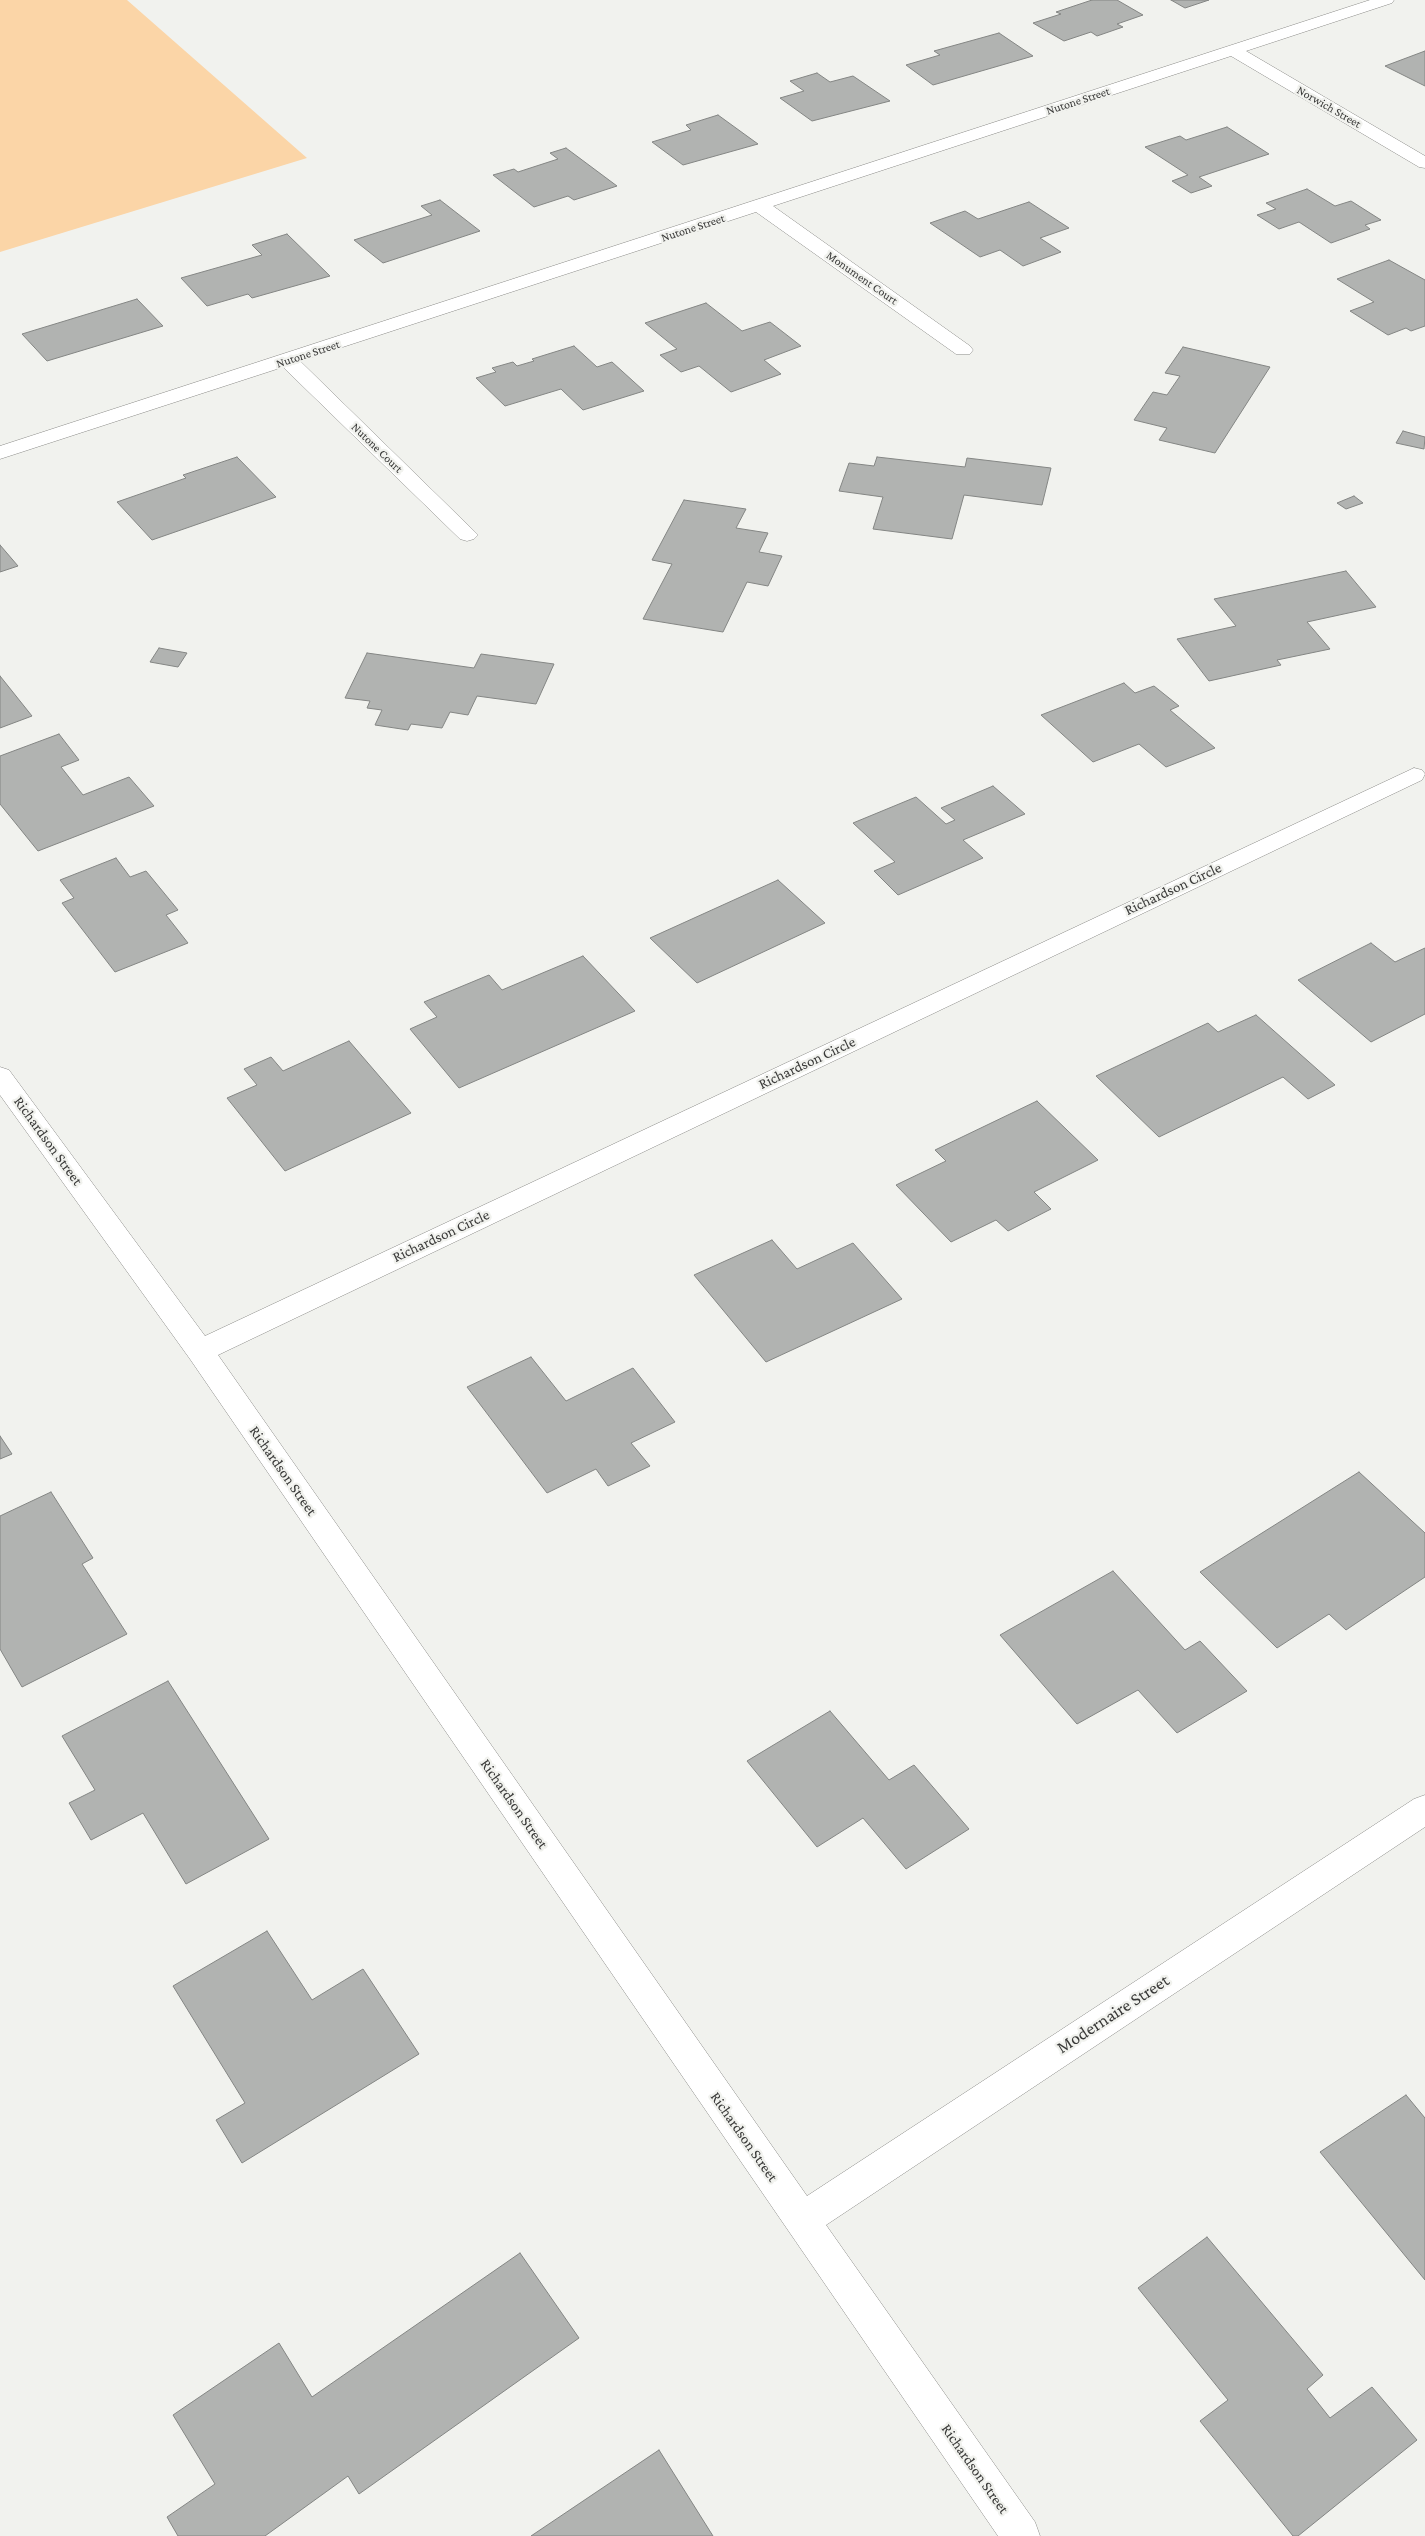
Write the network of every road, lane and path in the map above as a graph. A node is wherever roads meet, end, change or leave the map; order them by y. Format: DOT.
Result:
graph roads {
  1 [pos="1386,0"];
  2 [pos="1232,50"];
  3 [pos="1425,164"];
  4 [pos="760,206"];
  5 [pos="963,350"];
  6 [pos="287,360"];
  7 [pos="0,453"];
  8 [pos="467,535"];
  9 [pos="1414,775"];
  10 [pos="0,1076"];
  11 [pos="200,1351"];
  12 [pos="1425,1809"];
  13 [pos="802,2220"];
  14 [pos="1021,2536"];
  1 -- 2 [label="street, Nutone Street"];
  2 -- 3 [label="street, Norwich Street"];
  2 -- 4 [label="street, Nutone Street"];
  4 -- 5 [label="street, Monument Court"];
  4 -- 6 [label="street, Nutone Street"];
  6 -- 7 [label="street, Nutone Street"];
  6 -- 8 [label="street, Nutone Court"];
  9 -- 11 [label="street, Richardson Circle"];
  10 -- 11 [label="street, Richardson Street"];
  11 -- 13 [label="street, Richardson Street"];
  12 -- 13 [label="street, Modernaire Street"];
  13 -- 14 [label="street, Richardson Street"];
}
